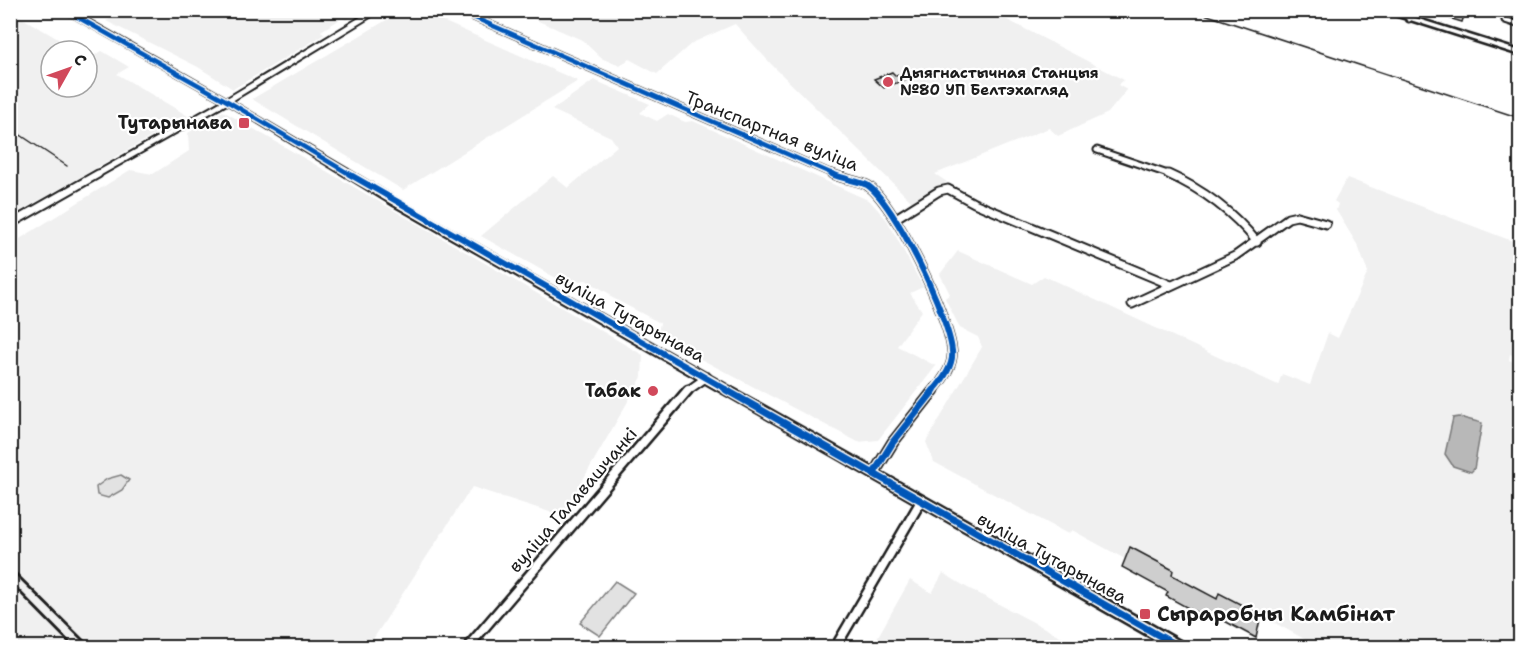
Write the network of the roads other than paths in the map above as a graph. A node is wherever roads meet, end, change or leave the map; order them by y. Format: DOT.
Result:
graph roads {
  1 [pos="65,10"];
  2 [pos="377,10"];
  3 [pos="457,10"];
  4 [pos="1382,10"];
  5 [pos="1412,10"];
  6 [pos="1507,10"];
  7 [pos="1409,19"];
  8 [pos="1521,25"];
  9 [pos="1521,53"];
  10 [pos="227,102"];
  11 [pos="1097,150"];
  12 [pos="896,218"];
  13 [pos="10,224"];
  14 [pos="1326,224"];
  15 [pos="1257,242"];
  16 [pos="1171,285"];
  17 [pos="1132,304"];
  18 [pos="706,377"];
  19 [pos="874,473"];
  20 [pos="921,501"];
  21 [pos="466,648"];
  22 [pos="835,648"];
  23 [pos="1182,648"];
  1 -- 10 [label="street, вуліца Тутарынава"];
  2 -- 10 [label="street"];
  3 -- 12 [label="street, Транспартная вуліца"];
  4 -- 7 [label="main road"];
  5 -- 7 [label="street"];
  6 -- 8 [label="street"];
  7 -- 9 [label="main road"];
  10 -- 13 [label="street"];
  10 -- 18 [label="street, вуліца Тутарынава"];
  11 -- 15 [label="street"];
  12 -- 16 [label="street"];
  12 -- 19 [label="street, Транспартная вуліца"];
  14 -- 15 [label="street"];
  15 -- 16 [label="street"];
  16 -- 17 [label="street"];
  18 -- 19 [label="street, вуліца Тутарынава"];
  18 -- 21 [label="street, вуліца Галавашчанкі"];
  19 -- 20 [label="street, вуліца Тутарынава"];
  20 -- 22 [label="street"];
  20 -- 23 [label="street, вуліца Тутарынава"];
}
